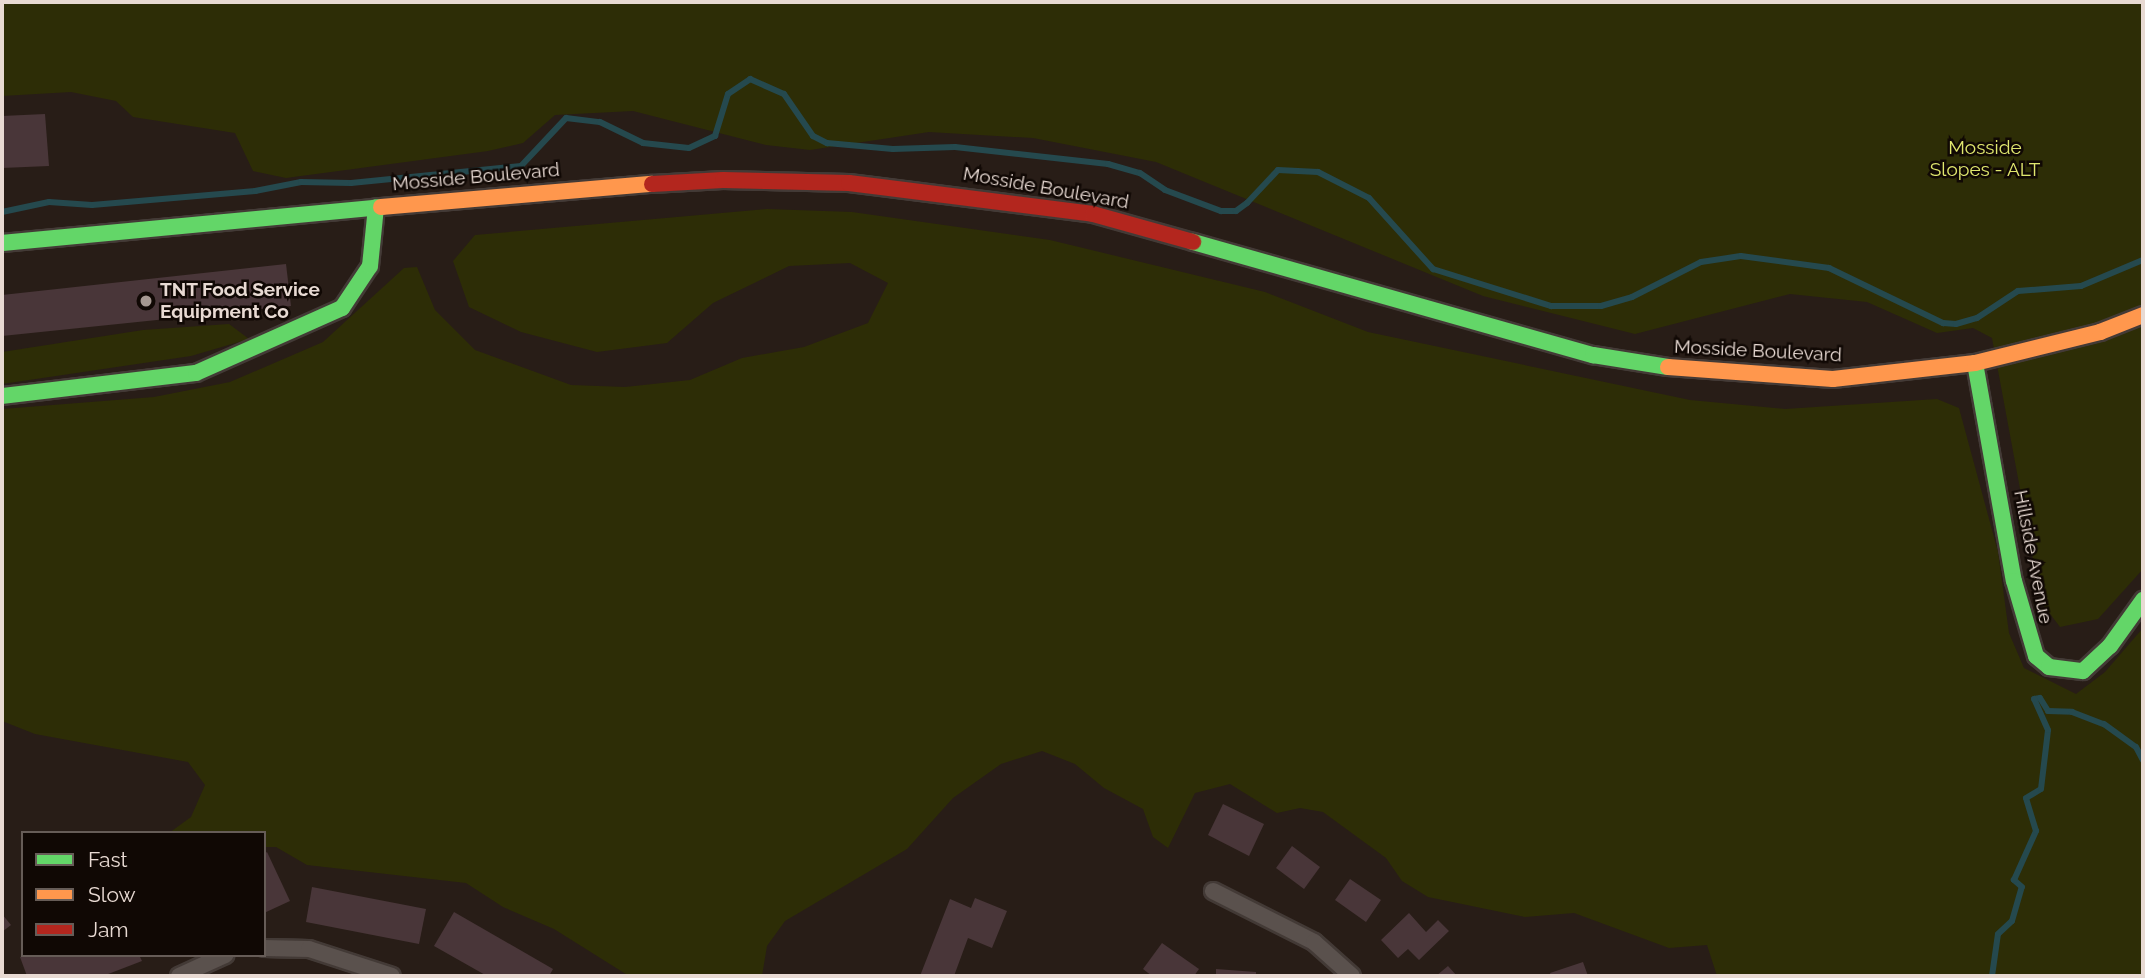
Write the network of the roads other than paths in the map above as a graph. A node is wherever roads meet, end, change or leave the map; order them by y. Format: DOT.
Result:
graph roads {
  1 [pos="376,207"];
  2 [pos="2,243"];
  3 [pos="2143,315"];
  4 [pos="1975,363"];
  5 [pos="2,396"];
  6 [pos="2143,600"];
  7 [pos="1213,891"];
  8 [pos="266,948"];
  9 [pos="221,957"];
  10 [pos="179,976"];
  11 [pos="392,976"];
  12 [pos="1352,976"];
  1 -- 2 [label="main road, Mosside Boulevard"];
  1 -- 4 [label="main road, Mosside Boulevard"];
  1 -- 5 [label="main road"];
  3 -- 4 [label="main road, Mosside Boulevard"];
  4 -- 6 [label="main road, Hillside Avenue"];
  7 -- 12 [label="street"];
  8 -- 11 [label="street"];
  9 -- 10 [label="street"];
}
